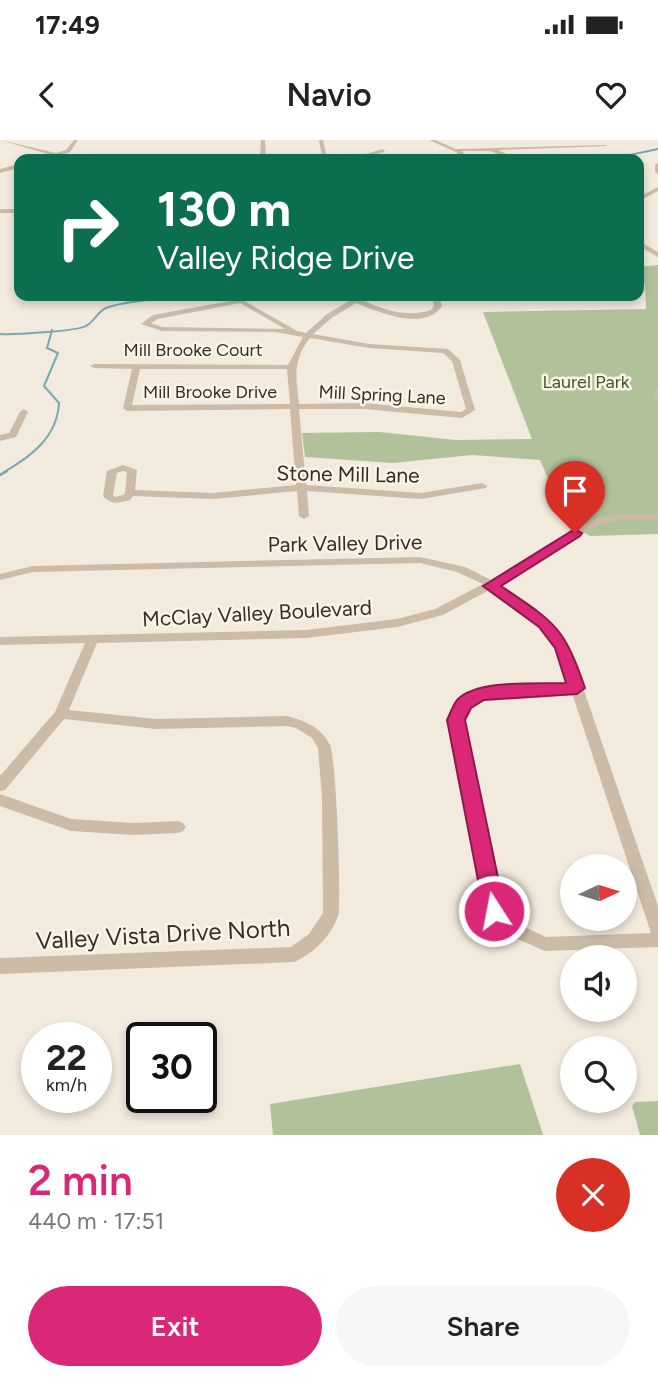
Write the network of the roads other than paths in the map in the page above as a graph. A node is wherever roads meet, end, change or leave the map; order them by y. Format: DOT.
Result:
graph roads {
  1 [pos="1,140"];
  2 [pos="76,140"];
  3 [pos="431,140"];
  4 [pos="19,146"];
  5 [pos="605,146"];
  6 [pos="9,148"];
  7 [pos="488,148"];
  8 [pos="383,150"];
  9 [pos="456,150"];
  10 [pos="53,154"];
  11 [pos="60,154"];
  12 [pos="369,154"];
  13 [pos="460,154"];
  14 [pos="502,154"];
  15 [pos="658,164"];
  16 [pos="658,172"];
  17 [pos="232,301"];
  18 [pos="239,301"];
  19 [pos="354,301"];
  20 [pos="359,301"];
  21 [pos="437,301"];
  22 [pos="293,331"];
  23 [pos="308,334"];
  24 [pos="94,366"];
  25 [pos="137,366"];
  26 [pos="291,367"];
  27 [pos="658,391"];
  28 [pos="658,397"];
  29 [pos="294,408"];
  30 [pos="24,412"];
  31 [pos="0,438"];
  32 [pos="482,486"];
  33 [pos="301,488"];
  34 [pos="130,493"];
  35 [pos="304,516"];
  36 [pos="658,517"];
  37 [pos="3,572"];
  38 [pos="491,586"];
  39 [pos="92,640"];
  40 [pos="0,641"];
  41 [pos="577,688"];
  42 [pos="61,715"];
  43 [pos="0,786"];
  44 [pos="0,800"];
  45 [pos="178,827"];
  46 [pos="658,930"];
  47 [pos="658,940"];
  48 [pos="0,966"];
  1 -- 4 [label="street"];
  2 -- 11 [label="street"];
  3 -- 9 [label="street"];
  4 -- 6 [label="street"];
  4 -- 10 [label="street"];
  5 -- 7 [label="street"];
  7 -- 9 [label="street"];
  7 -- 14 [label="street"];
  8 -- 12 [label="street"];
  9 -- 13 [label="street"];
  15 -- 16 [label="street"];
  17 -- 22 [label="street"];
  18 -- 22 [label="street"];
  19 -- 23 [label="street"];
  20 -- 21 [label="street"];
  22 -- 23 [label="street"];
  23 -- 26 [label="street"];
  23 -- 29 [label="street, Mill Spring Lane"];
  24 -- 25 [label="street, Mill Brooke Court"];
  25 -- 26 [label="street, Mill Brooke Court"];
  25 -- 29 [label="street, Mill Brooke Drive"];
  26 -- 29 [label="street"];
  27 -- 28 [label="street"];
  29 -- 33 [label="street"];
  30 -- 31 [label="street"];
  32 -- 33 [label="street, Stone Mill Lane"];
  33 -- 34 [label="street, Stone Mill Lane"];
  33 -- 35 [label="street"];
  36 -- 38 [label="street, McClay Valley Boulevard"];
  37 -- 38 [label="street, Park Valley Drive"];
  38 -- 39 [label="street, McClay Valley Boulevard"];
  38 -- 41 [label="street, Park Valley Drive"];
  39 -- 40 [label="street, McClay Valley Boulevard"];
  39 -- 42 [label="street"];
  41 -- 46 [label="street, Park Valley Drive"];
  41 -- 47 [label="street"];
  42 -- 43 [label="street"];
  42 -- 48 [label="street, Valley Vista Drive North"];
  44 -- 45 [label="street"];
}
